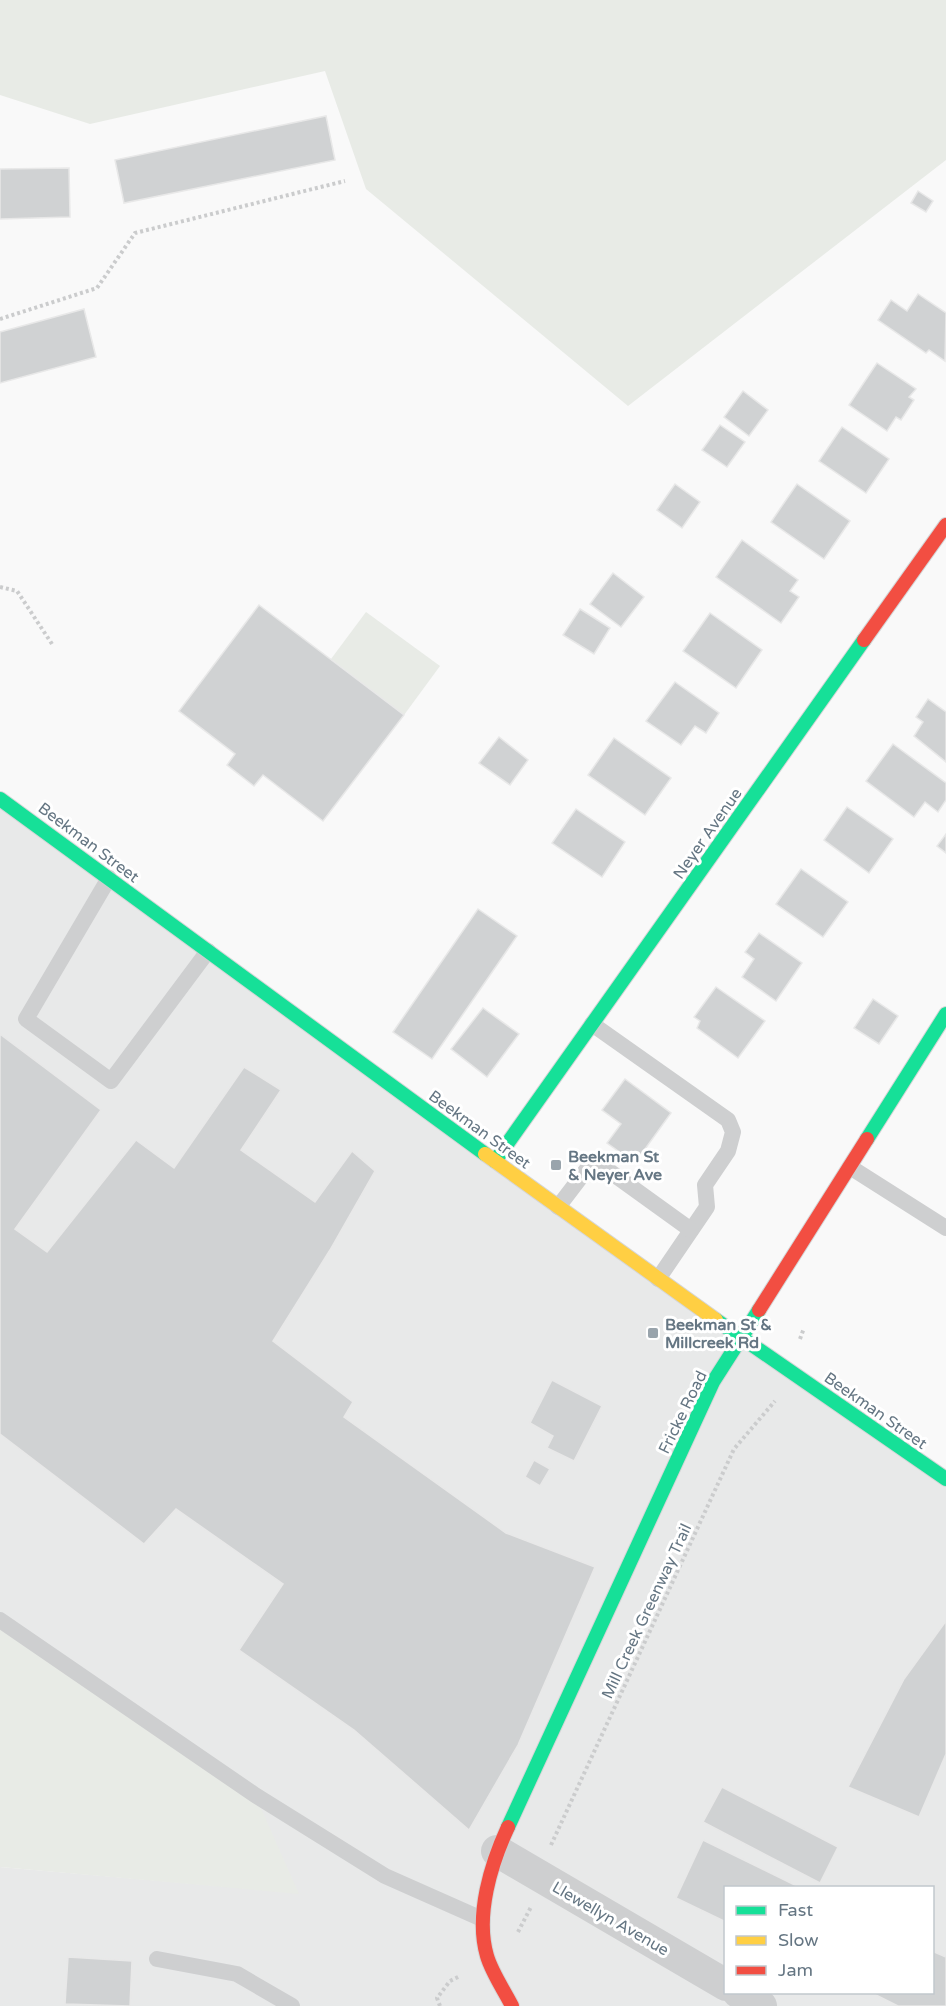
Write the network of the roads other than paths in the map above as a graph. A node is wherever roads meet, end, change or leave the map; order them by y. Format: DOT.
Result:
graph roads {
  1 [pos="946,525"];
  2 [pos="0,799"];
  3 [pos="109,878"];
  4 [pos="208,951"];
  5 [pos="946,1014"];
  6 [pos="592,1024"];
  7 [pos="495,1161"];
  8 [pos="850,1167"];
  9 [pos="558,1207"];
  10 [pos="946,1228"];
  11 [pos="692,1230"];
  12 [pos="658,1279"];
  13 [pos="741,1338"];
  14 [pos="946,1479"];
  15 [pos="0,1620"];
  16 [pos="497,1851"];
  17 [pos="482,1919"];
  18 [pos="157,1959"];
  19 [pos="724,1984"];
  20 [pos="741,1994"];
  21 [pos="292,2006"];
  22 [pos="512,2006"];
  23 [pos="761,2006"];
  1 -- 6 [label="street, Neyer Avenue"];
  2 -- 3 [label="street, Beekman Street"];
  3 -- 4 [label="street, Beekman Street"];
  3 -- 4 [label="lane"];
  4 -- 7 [label="street, Beekman Street"];
  5 -- 8 [label="street, Fricke Road"];
  6 -- 7 [label="street, Neyer Avenue"];
  6 -- 11 [label="lane"];
  7 -- 9 [label="street, Beekman Street"];
  8 -- 10 [label="lane"];
  8 -- 13 [label="street, Fricke Road"];
  9 -- 11 [label="lane"];
  9 -- 12 [label="street, Beekman Street"];
  11 -- 12 [label="lane"];
  12 -- 13 [label="street, Beekman Street"];
  13 -- 14 [label="street, Beekman Street"];
  13 -- 16 [label="street, Fricke Road"];
  15 -- 17 [label="lane"];
  16 -- 17 [label="street, Fricke Road"];
  16 -- 19 [label="street, Llewellyn Avenue"];
  17 -- 22 [label="street, Fricke Road"];
  18 -- 21 [label="lane"];
  20 -- 23 [label="street"];
}
